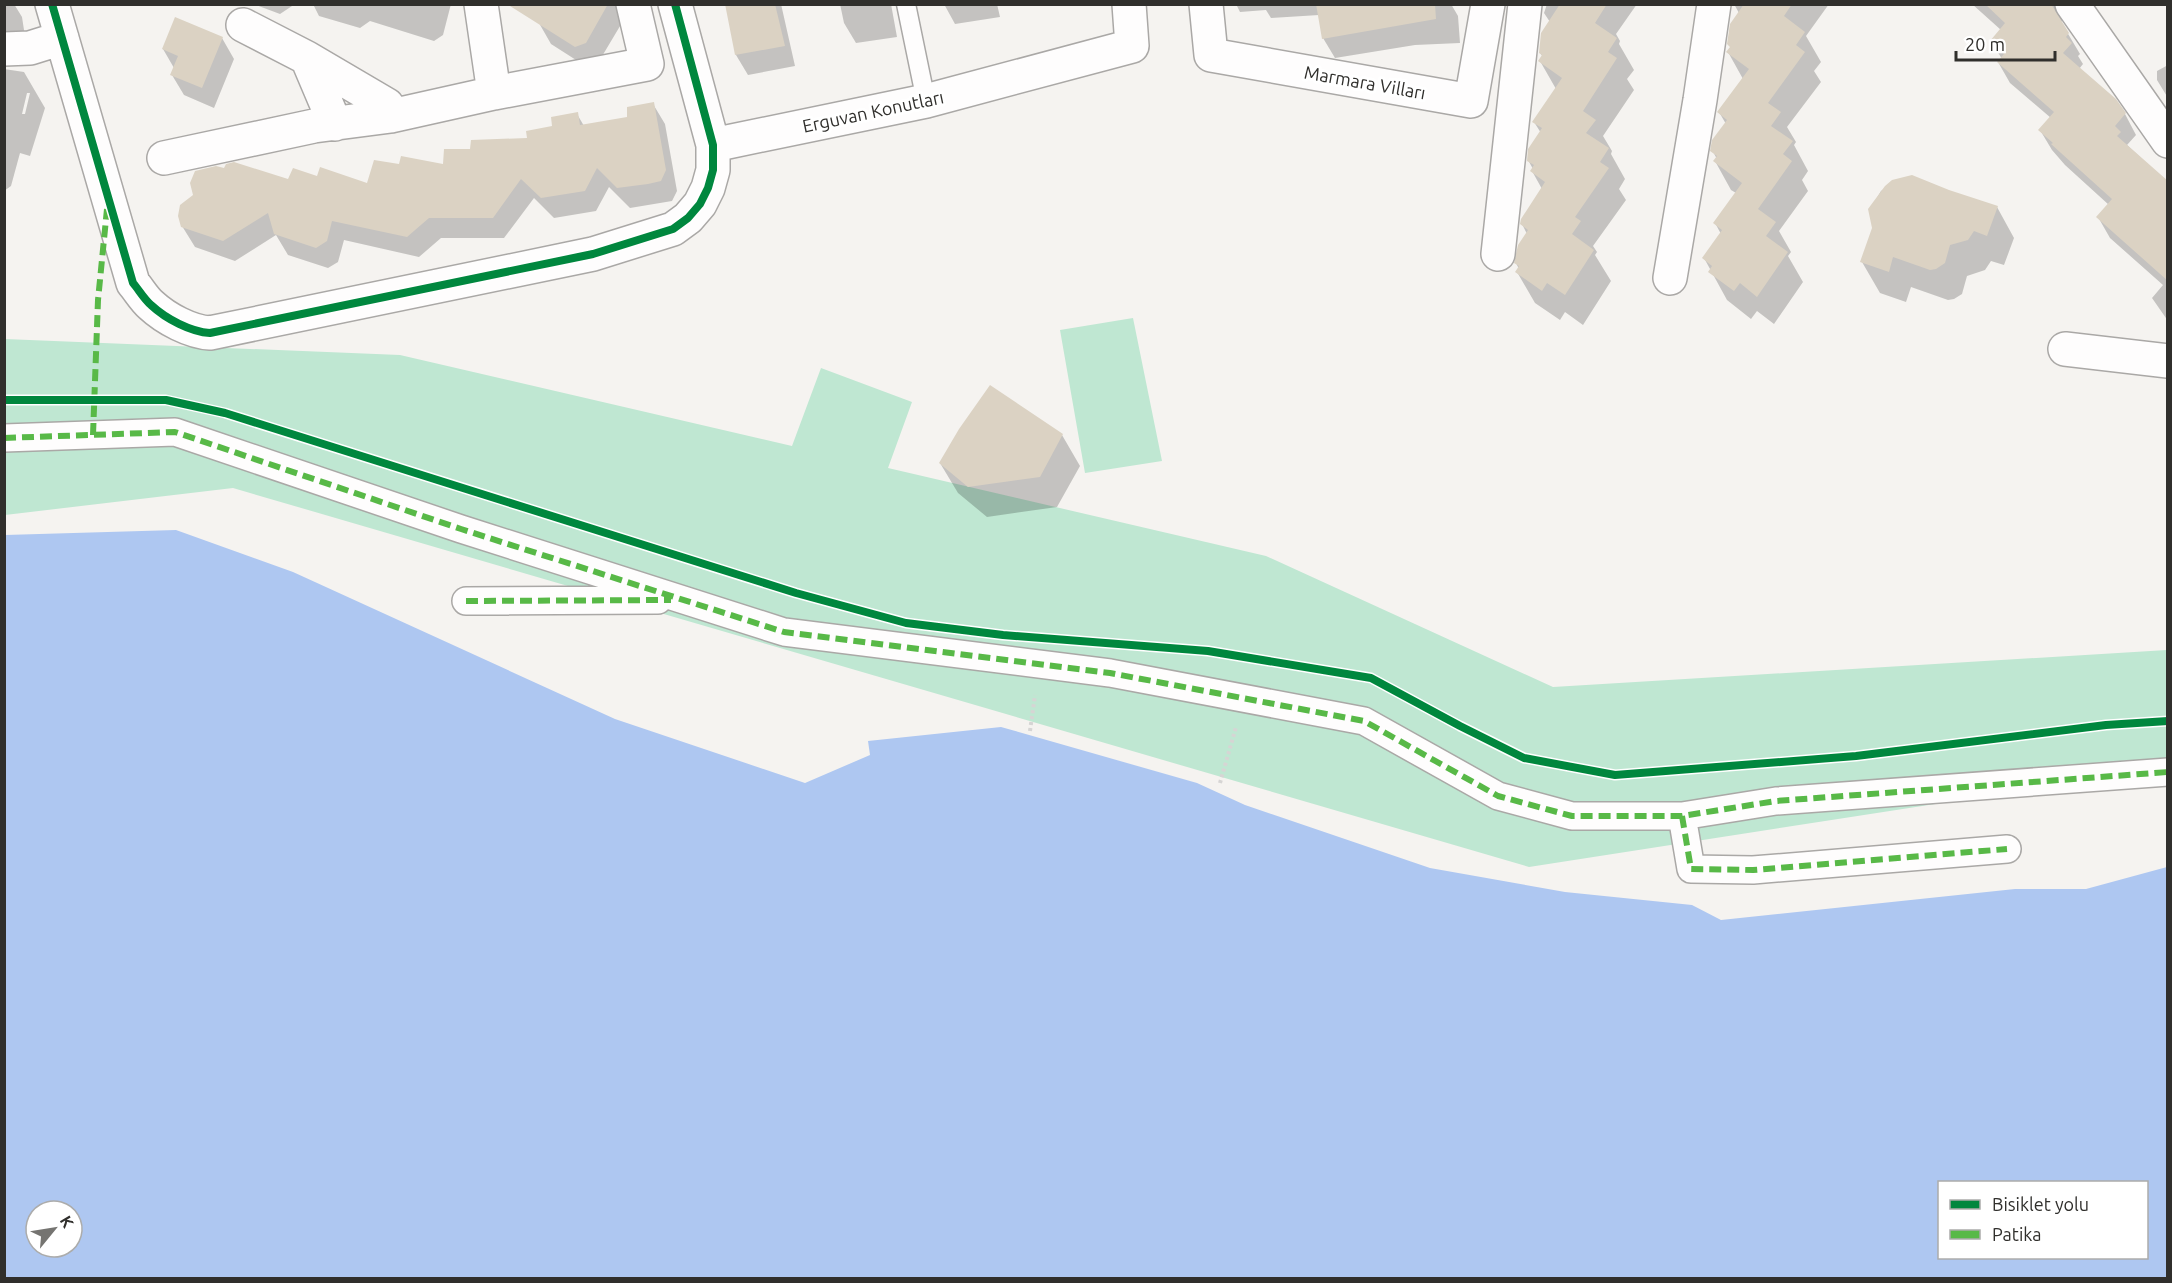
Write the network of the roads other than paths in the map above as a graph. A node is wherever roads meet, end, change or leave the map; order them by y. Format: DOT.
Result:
graph roads {
  1 [pos="52,4"];
  2 [pos="482,4"];
  3 [pos="633,4"];
  4 [pos="675,4"];
  5 [pos="906,4"];
  6 [pos="1129,4"];
  7 [pos="1206,4"];
  8 [pos="1488,4"];
  9 [pos="1525,4"];
  10 [pos="1714,4"];
  11 [pos="2072,4"];
  12 [pos="243,25"];
  13 [pos="62,38"];
  14 [pos="4,49"];
  15 [pos="307,58"];
  16 [pos="494,93"];
  17 [pos="926,101"];
  18 [pos="391,116"];
  19 [pos="335,124"];
  20 [pos="2168,141"];
  21 [pos="713,146"];
  22 [pos="164,158"];
  23 [pos="1498,254"];
  24 [pos="1670,278"];
  25 [pos="2065,349"];
  26 [pos="2168,361"];
  27 [pos="4,438"];
  28 [pos="683,600"];
  29 [pos="466,601"];
  30 [pos="2168,772"];
  31 [pos="1682,816"];
  32 [pos="2007,849"];
  1 -- 13 [label="street"];
  2 -- 16 [label="street"];
  3 -- 16 [label="street"];
  4 -- 21 [label="street"];
  5 -- 17 [label="lane"];
  6 -- 17 [label="street, Erguvan Konutları"];
  7 -- 8 [label="street, Marmara Vilları"];
  9 -- 23 [label="street"];
  10 -- 24 [label="street"];
  11 -- 20 [label="street"];
  12 -- 15 [label="street"];
  13 -- 14 [label="street"];
  13 -- 21 [label="street"];
  15 -- 18 [label="street"];
  15 -- 19 [label="street"];
  16 -- 18 [label="street"];
  17 -- 21 [label="street, Erguvan Konutları"];
  18 -- 19 [label="street"];
  19 -- 22 [label="street"];
  25 -- 26 [label="street"];
  27 -- 28 [label="street"];
  28 -- 29 [label="street"];
  28 -- 31 [label="street"];
  30 -- 31 [label="street"];
  31 -- 32 [label="street"];
}
